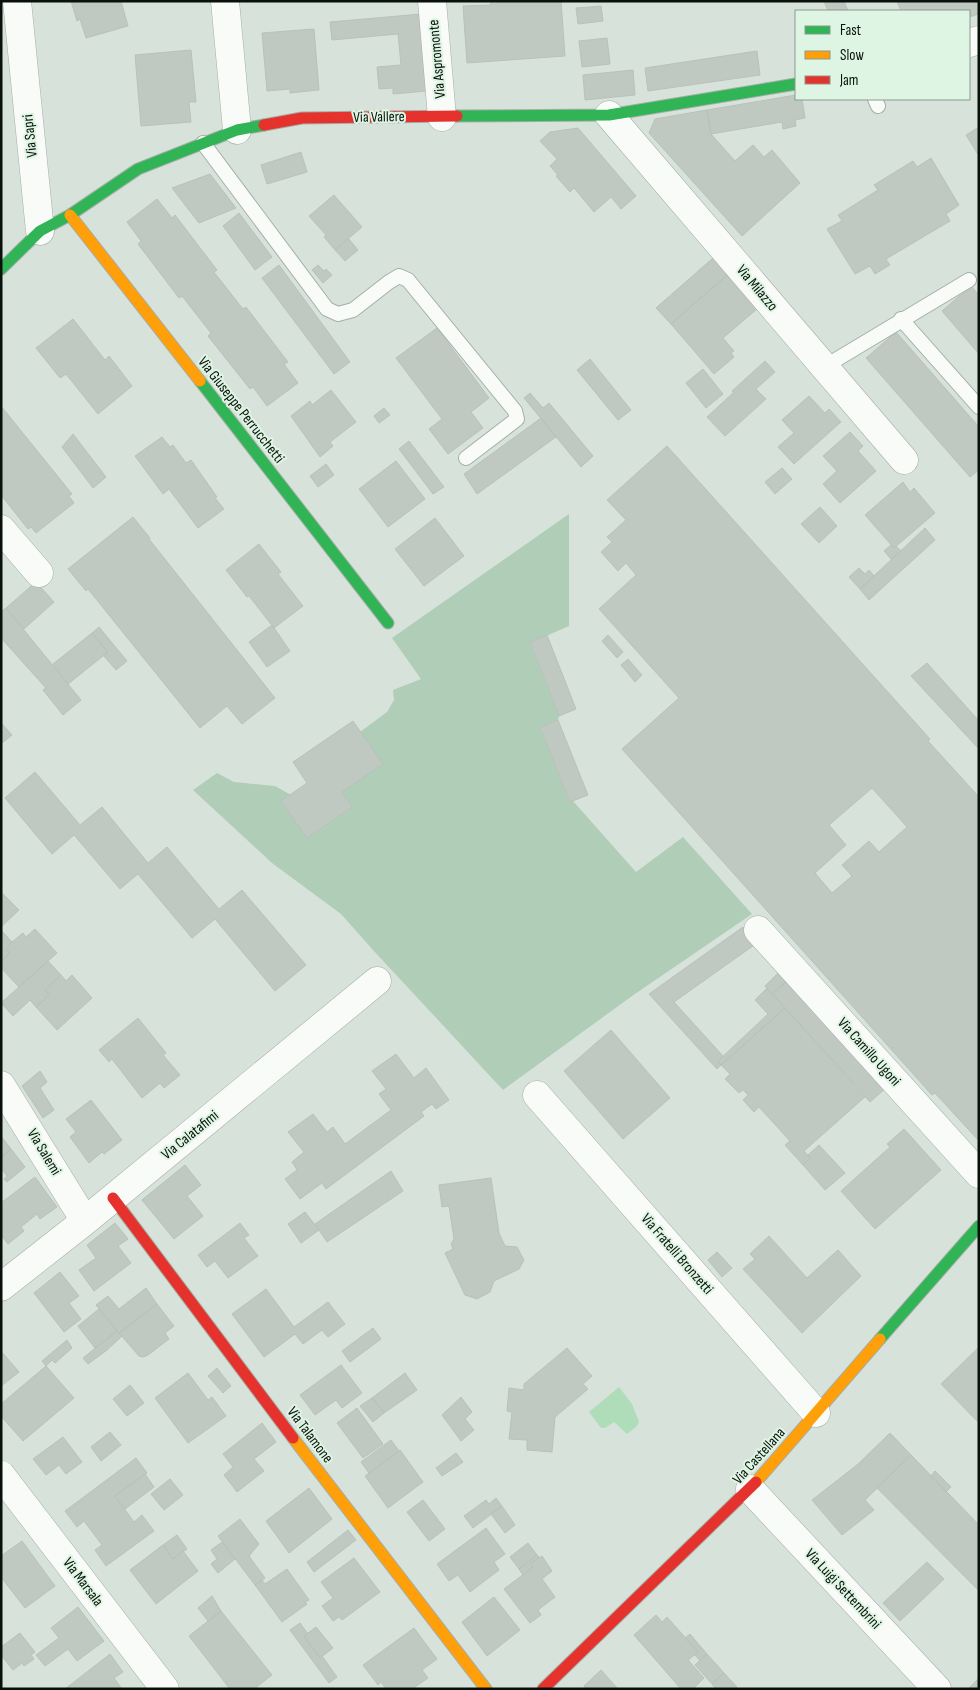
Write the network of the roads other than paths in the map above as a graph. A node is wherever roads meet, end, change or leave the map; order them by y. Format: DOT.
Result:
graph roads {
  1 [pos="16,1"];
  2 [pos="225,1"];
  3 [pos="432,1"];
  4 [pos="10,45"];
  5 [pos="795,84"];
  6 [pos="610,115"];
  7 [pos="442,117"];
  8 [pos="237,130"];
  9 [pos="203,142"];
  10 [pos="70,215"];
  11 [pos="40,231"];
  12 [pos="1,269"];
  13 [pos="969,280"];
  14 [pos="902,319"];
  15 [pos="824,367"];
  16 [pos="979,407"];
  17 [pos="466,458"];
  18 [pos="904,460"];
  19 [pos="1,529"];
  20 [pos="39,573"];
  21 [pos="388,623"];
  22 [pos="758,930"];
  23 [pos="377,981"];
  24 [pos="1,1085"];
  25 [pos="537,1095"];
  26 [pos="979,1174"];
  27 [pos="113,1198"];
  28 [pos="85,1221"];
  29 [pos="979,1226"];
  30 [pos="1,1287"];
  31 [pos="816,1413"];
  32 [pos="1,1475"];
  33 [pos="750,1490"];
  34 [pos="165,1689"];
  35 [pos="486,1689"];
  36 [pos="542,1689"];
  37 [pos="937,1689"];
  1 -- 4 [label="street, Via Sapri"];
  2 -- 8 [label="street"];
  3 -- 7 [label="street, Via Aspromonte"];
  4 -- 11 [label="street, Via Sapri"];
  5 -- 6 [label="street, Via Vallere"];
  6 -- 7 [label="street, Via Vallere"];
  6 -- 15 [label="street, Via Milazzo"];
  7 -- 8 [label="street, Via Vallere"];
  8 -- 9 [label="street, Via Vallere"];
  9 -- 10 [label="street, Via Vallere"];
  9 -- 17 [label="lane"];
  10 -- 11 [label="street, Via Vallere"];
  10 -- 21 [label="street, Via Giuseppe Perrucchetti"];
  11 -- 12 [label="street, Via Vallere"];
  13 -- 14 [label="lane"];
  14 -- 15 [label="lane"];
  14 -- 16 [label="lane"];
  15 -- 18 [label="street, Via Milazzo"];
  19 -- 20 [label="street"];
  22 -- 26 [label="street, Via Camillo Ugoni"];
  23 -- 27 [label="street, Via Calatafimi"];
  24 -- 28 [label="street, Via Salemi"];
  25 -- 31 [label="street, Via Fratelli Bronzetti"];
  27 -- 28 [label="street, Via Calatafimi"];
  27 -- 35 [label="street, Via Talamone"];
  28 -- 30 [label="street, Via Calatafimi"];
  29 -- 31 [label="street, Via Castellana"];
  31 -- 33 [label="street, Via Castellana"];
  32 -- 34 [label="street, Via Marsala"];
  33 -- 36 [label="street, Via Castellana"];
  33 -- 37 [label="street, Via Luigi Settembrini"];
}
